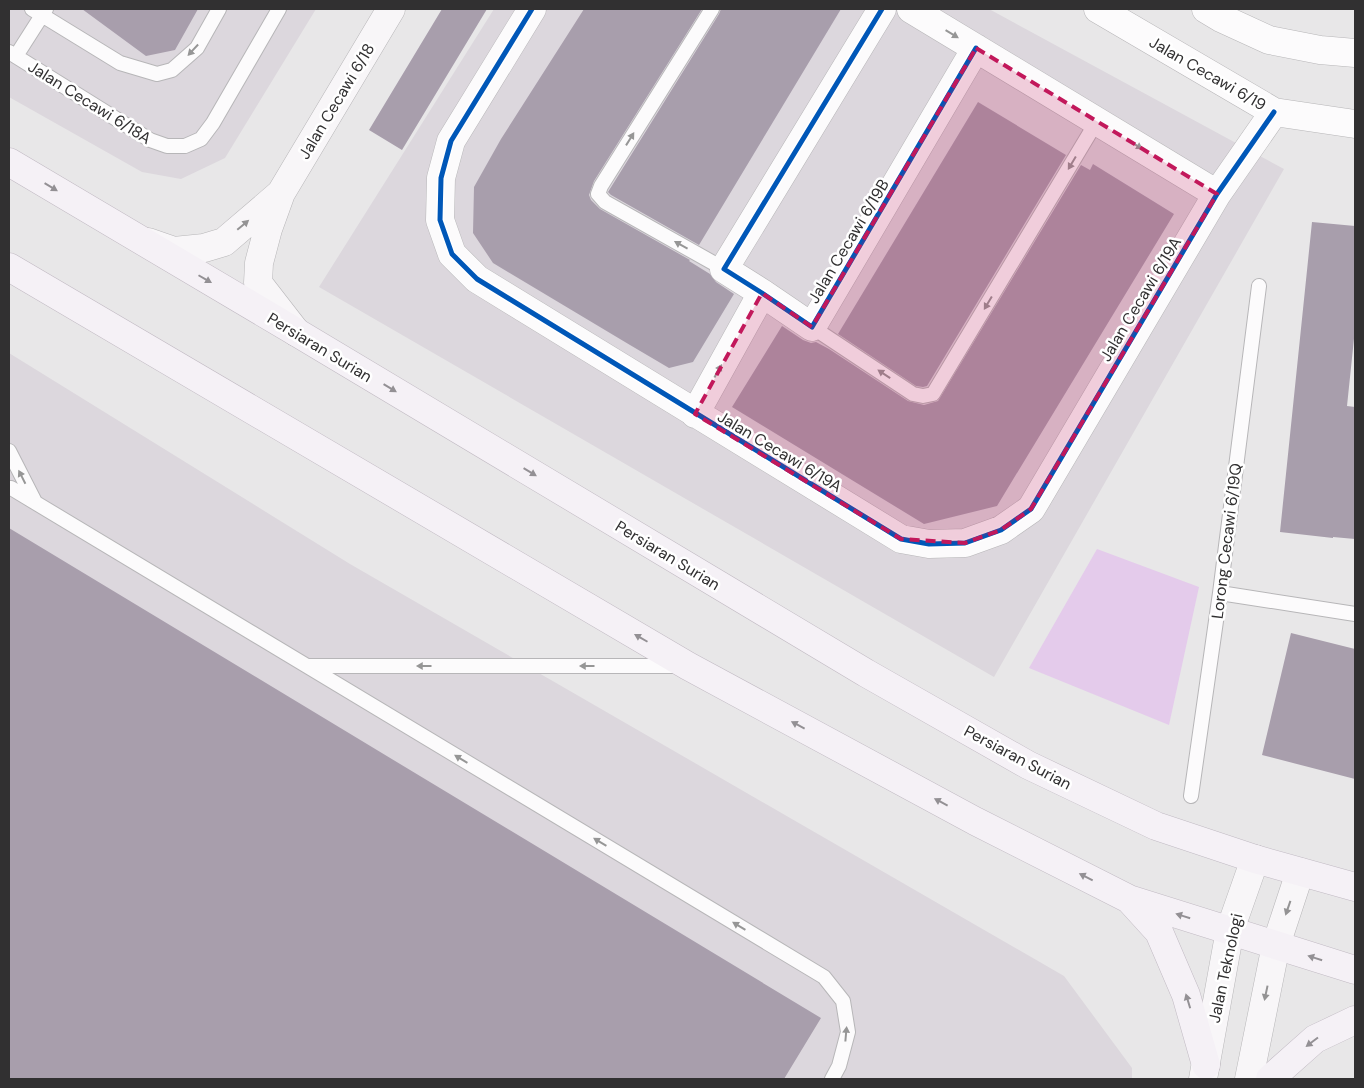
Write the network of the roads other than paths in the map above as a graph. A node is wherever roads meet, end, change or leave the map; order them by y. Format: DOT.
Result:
graph roads {
  1 [pos="219,9"];
  2 [pos="279,9"];
  3 [pos="391,9"];
  4 [pos="532,9"];
  5 [pos="712,9"];
  6 [pos="882,9"];
  7 [pos="911,9"];
  8 [pos="1099,9"];
  9 [pos="1206,9"];
  10 [pos="40,11"];
  11 [pos="976,48"];
  12 [pos="1355,53"];
  13 [pos="12,54"];
  14 [pos="1274,112"];
  15 [pos="1096,121"];
  16 [pos="1355,124"];
  17 [pos="9,162"];
  18 [pos="281,193"];
  19 [pos="1217,194"];
  20 [pos="134,237"];
  21 [pos="9,267"];
  22 [pos="724,269"];
  23 [pos="1259,286"];
  24 [pos="762,293"];
  25 [pos="812,327"];
  26 [pos="296,332"];
  27 [pos="695,414"];
  28 [pos="9,451"];
  29 [pos="9,488"];
  30 [pos="36,503"];
  31 [pos="1220,593"];
  32 [pos="1355,614"];
  33 [pos="307,666"];
  34 [pos="688,666"];
  35 [pos="1191,796"];
  36 [pos="1255,860"];
  37 [pos="1300,872"];
  38 [pos="1355,888"];
  39 [pos="1129,899"];
  40 [pos="1230,930"];
  41 [pos="1276,945"];
  42 [pos="1355,970"];
  43 [pos="1355,1020"];
  44 [pos="1204,1072"];
  45 [pos="832,1079"];
  46 [pos="1248,1079"];
  47 [pos="1270,1079"];
  1 -- 10 [label="lane, one-way"];
  2 -- 13 [label="lane, Jalan Cecawi 6/18A"];
  3 -- 18 [label="street, Jalan Cecawi 6/18"];
  4 -- 27 [label="street, Jalan Cecawi 6/19A"];
  22 -- 5 [label="lane, one-way"];
  6 -- 22 [label="street"];
  7 -- 11 [label="street, one-way"];
  8 -- 14 [label="street, Jalan Cecawi 6/19"];
  9 -- 12 [label="street"];
  10 -- 13 [label="lane"];
  11 -- 15 [label="street"];
  11 -- 25 [label="street, Jalan Cecawi 6/19B"];
  14 -- 16 [label="street, Jalan Cecawi 6/19"];
  14 -- 19 [label="street, Jalan Cecawi 6/19A"];
  15 -- 19 [label="street, one-way"];
  15 -- 25 [label="lane, one-way"];
  17 -- 20 [label="main road, Persiaran Surian, one-way"];
  20 -- 18 [label="street, Jalan Cecawi 6/18, one-way"];
  18 -- 26 [label="street, Jalan Cecawi 6/18"];
  19 -- 27 [label="street, Jalan Cecawi 6/19A"];
  20 -- 26 [label="main road, Persiaran Surian, one-way"];
  34 -- 21 [label="main road, one-way"];
  22 -- 24 [label="street, Jalan Cecawi 6/19B"];
  23 -- 31 [label="lane, Lorong Cecawi 6/19Q"];
  24 -- 25 [label="street, Jalan Cecawi 6/19B"];
  27 -- 24 [label="street, one-way"];
  26 -- 36 [label="main road, Persiaran Surian, one-way"];
  30 -- 28 [label="lane, one-way"];
  29 -- 30 [label="lane"];
  30 -- 33 [label="lane"];
  31 -- 32 [label="lane"];
  31 -- 35 [label="lane, Lorong Cecawi 6/19Q"];
  34 -- 33 [label="lane, one-way"];
  45 -- 33 [label="lane, one-way"];
  39 -- 34 [label="main road, one-way"];
  36 -- 37 [label="main road, Persiaran Surian"];
  36 -- 40 [label="street, Jalan Teknologi"];
  37 -- 38 [label="main road, Persiaran Surian"];
  37 -- 41 [label="street, one-way"];
  40 -- 39 [label="main road, one-way"];
  44 -- 39 [label="main road, one-way"];
  40 -- 41 [label="main road"];
  40 -- 44 [label="street, Jalan Teknologi"];
  42 -- 41 [label="main road, one-way"];
  41 -- 46 [label="street, one-way"];
  43 -- 47 [label="main road, one-way"];
}
